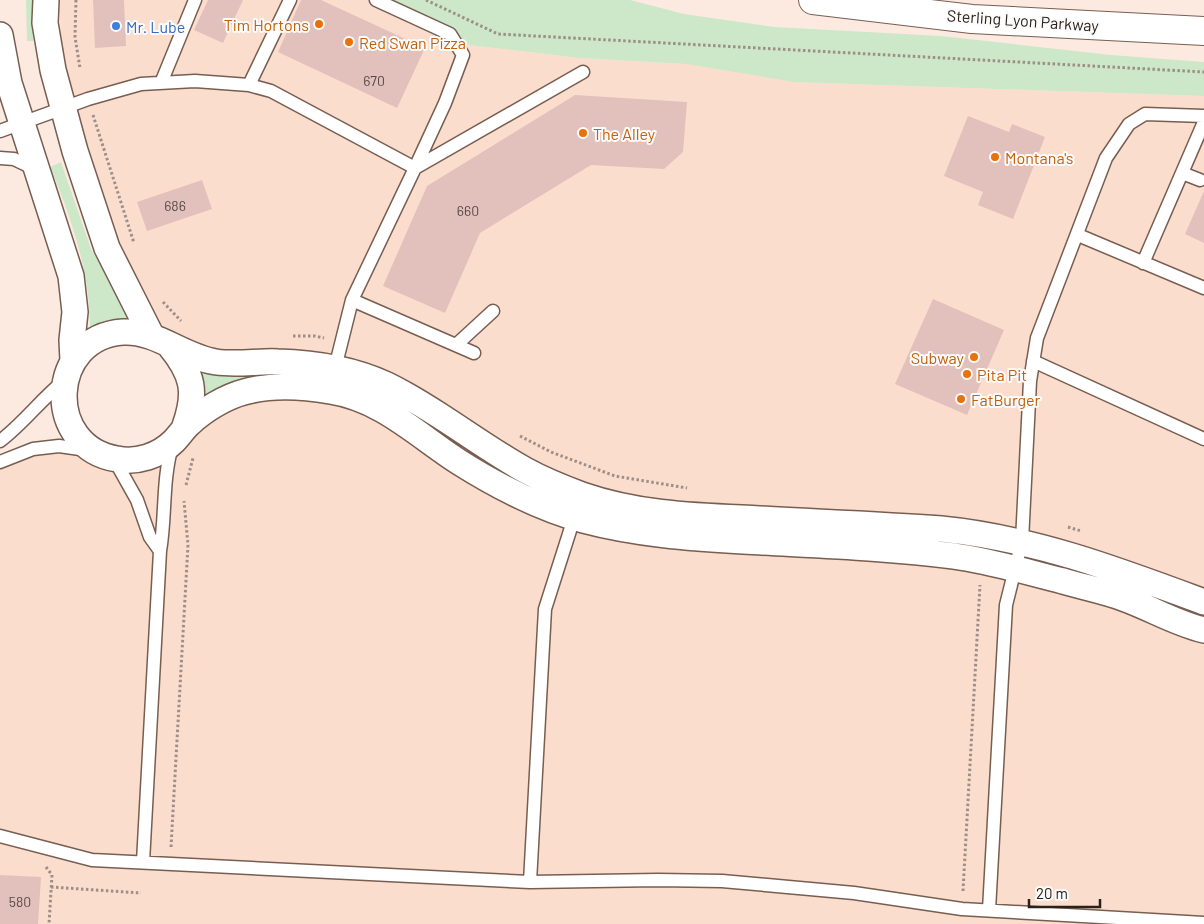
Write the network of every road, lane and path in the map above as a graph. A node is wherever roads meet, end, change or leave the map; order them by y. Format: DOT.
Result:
graph roads {
  1 [pos="46,0"];
  2 [pos="76,0"];
  3 [pos="195,0"];
  4 [pos="290,0"];
  5 [pos="376,0"];
  6 [pos="426,0"];
  7 [pos="813,0"];
  8 [pos="1204,31"];
  9 [pos="0,35"];
  10 [pos="583,72"];
  11 [pos="1204,72"];
  12 [pos="161,83"];
  13 [pos="249,85"];
  14 [pos="88,99"];
  15 [pos="63,108"];
  16 [pos="1204,116"];
  17 [pos="1204,122"];
  18 [pos="11,127"];
  19 [pos="0,158"];
  20 [pos="415,168"];
  21 [pos="38,170"];
  22 [pos="1182,173"];
  23 [pos="1200,180"];
  24 [pos="1078,235"];
  25 [pos="137,252"];
  26 [pos="1143,263"];
  27 [pos="1204,288"];
  28 [pos="157,295"];
  29 [pos="352,300"];
  30 [pos="493,311"];
  31 [pos="188,326"];
  32 [pos="285,337"];
  33 [pos="160,341"];
  34 [pos="342,342"];
  35 [pos="456,345"];
  36 [pos="474,354"];
  37 [pos="1033,361"];
  38 [pos="335,368"];
  39 [pos="69,370"];
  40 [pos="179,434"];
  41 [pos="518,436"];
  42 [pos="1204,440"];
  43 [pos="0,441"];
  44 [pos="197,451"];
  45 [pos="105,456"];
  46 [pos="0,462"];
  47 [pos="694,489"];
  48 [pos="582,494"];
  49 [pos="574,518"];
  50 [pos="1066,527"];
  51 [pos="1084,532"];
  52 [pos="1022,541"];
  53 [pos="160,551"];
  54 [pos="984,562"];
  55 [pos="1015,568"];
  56 [pos="1204,602"];
  57 [pos="1204,630"];
  58 [pos="0,836"];
  59 [pos="143,862"];
  60 [pos="170,863"];
  61 [pos="45,866"];
  62 [pos="530,882"];
  63 [pos="51,887"];
  64 [pos="141,892"];
  65 [pos="962,909"];
  66 [pos="990,910"];
  67 [pos="1204,923"];
  68 [pos="49,924"];
  1 -- 15 [label="street"];
  2 -- 14 [label="path"];
  3 -- 12 [label="lane"];
  4 -- 13 [label="lane"];
  5 -- 20 [label="lane"];
  6 -- 11 [label="path"];
  7 -- 8 [label="main road, Sterling Lyon Parkway"];
  9 -- 18 [label="street"];
  10 -- 20 [label="lane"];
  12 -- 13 [label="lane"];
  12 -- 14 [label="lane"];
  13 -- 20 [label="lane"];
  14 -- 15 [label="lane"];
  14 -- 25 [label="path"];
  15 -- 18 [label="lane"];
  15 -- 33 [label="street"];
  16 -- 24 [label="lane"];
  17 -- 22 [label="lane"];
  18 -- 21 [label="street"];
  19 -- 21 [label="lane"];
  20 -- 29 [label="lane"];
  21 -- 39 [label="street"];
  22 -- 23 [label="lane"];
  22 -- 26 [label="lane"];
  24 -- 26 [label="lane"];
  24 -- 37 [label="lane"];
  26 -- 27 [label="lane"];
  28 -- 31 [label="path"];
  29 -- 34 [label="lane"];
  29 -- 35 [label="lane"];
  30 -- 35 [label="lane"];
  32 -- 34 [label="path"];
  33 -- 38 [label="street"];
  33 -- 39 [label="street"];
  33 -- 40 [label="street"];
  34 -- 38 [label="lane"];
  35 -- 36 [label="lane"];
  37 -- 42 [label="lane"];
  37 -- 52 [label="lane"];
  38 -- 48 [label="street"];
  39 -- 43 [label="lane"];
  39 -- 45 [label="street"];
  40 -- 45 [label="street"];
  40 -- 49 [label="street"];
  40 -- 53 [label="lane"];
  41 -- 47 [label="path"];
  44 -- 60 [label="path"];
  45 -- 46 [label="lane"];
  45 -- 53 [label="lane"];
  48 -- 49 [label="lane"];
  48 -- 52 [label="street"];
  49 -- 54 [label="street"];
  49 -- 62 [label="lane"];
  50 -- 51 [label="path"];
  52 -- 55 [label="lane"];
  52 -- 56 [label="street"];
  53 -- 59 [label="lane"];
  54 -- 55 [label="street"];
  54 -- 65 [label="path"];
  55 -- 57 [label="street"];
  55 -- 66 [label="lane"];
  58 -- 59 [label="lane"];
  59 -- 60 [label="lane"];
  60 -- 62 [label="lane"];
  61 -- 63 [label="path"];
  62 -- 65 [label="lane"];
  63 -- 64 [label="path"];
  63 -- 68 [label="path"];
  65 -- 66 [label="lane"];
  66 -- 67 [label="lane"];
}
